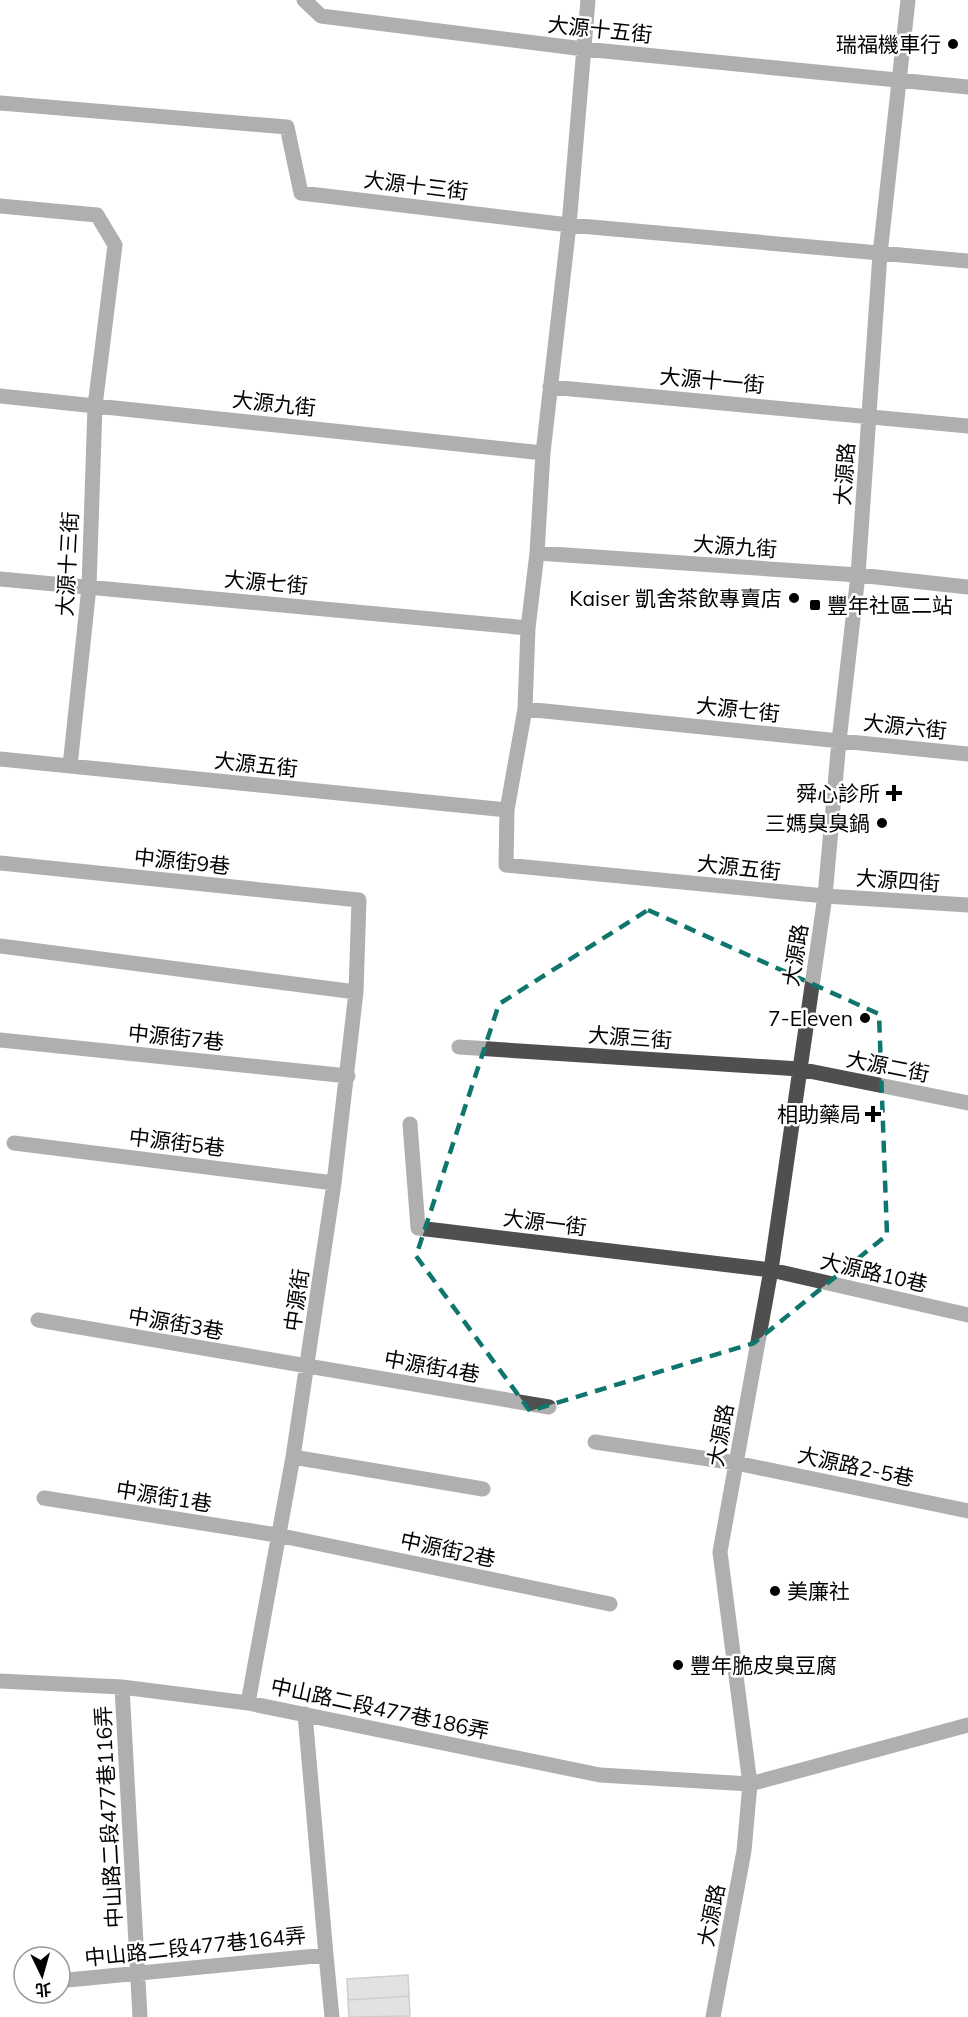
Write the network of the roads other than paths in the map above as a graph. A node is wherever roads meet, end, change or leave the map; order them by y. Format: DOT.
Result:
graph roads {
  1 [pos="304,0"];
  2 [pos="588,0"];
  3 [pos="908,0"];
  4 [pos="584,49"];
  5 [pos="899,80"];
  6 [pos="968,87"];
  7 [pos="0,103"];
  8 [pos="0,206"];
  9 [pos="569,225"];
  10 [pos="880,254"];
  11 [pos="968,261"];
  12 [pos="550,387"];
  13 [pos="0,396"];
  14 [pos="95,406"];
  15 [pos="870,415"];
  16 [pos="968,426"];
  17 [pos="543,453"];
  18 [pos="537,553"];
  19 [pos="858,575"];
  20 [pos="0,579"];
  21 [pos="89,587"];
  22 [pos="968,587"];
  23 [pos="528,628"];
  24 [pos="525,709"];
  25 [pos="838,741"];
  26 [pos="968,754"];
  27 [pos="0,759"];
  28 [pos="70,766"];
  29 [pos="507,810"];
  30 [pos="0,863"];
  31 [pos="825,896"];
  32 [pos="359,900"];
  33 [pos="968,905"];
  34 [pos="0,946"];
  35 [pos="356,992"];
  36 [pos="0,1040"];
  37 [pos="459,1047"];
  38 [pos="799,1070"];
  39 [pos="348,1076"];
  40 [pos="968,1104"];
  41 [pos="410,1124"];
  42 [pos="14,1143"];
  43 [pos="334,1183"];
  44 [pos="771,1270"];
  45 [pos="968,1315"];
  46 [pos="38,1320"];
  47 [pos="308,1366"];
  48 [pos="549,1407"];
  49 [pos="595,1442"];
  50 [pos="293,1457"];
  51 [pos="736,1463"];
  52 [pos="483,1490"];
  53 [pos="44,1498"];
  54 [pos="968,1511"];
  55 [pos="277,1535"];
  56 [pos="610,1604"];
  57 [pos="0,1681"];
  58 [pos="122,1687"];
  59 [pos="248,1702"];
  60 [pos="305,1714"];
  61 [pos="968,1725"];
  62 [pos="750,1784"];
  63 [pos="326,1954"];
  64 [pos="138,1972"];
  65 [pos="72,1980"];
  66 [pos="140,2017"];
  67 [pos="332,2017"];
  68 [pos="713,2017"];
  1 -- 4 [label="street, 大源十五街"];
  2 -- 4 [label="street"];
  3 -- 5 [label="street, 大源路"];
  4 -- 5 [label="street, 大源十五街"];
  4 -- 9 [label="street"];
  5 -- 6 [label="street, 大源十五街"];
  5 -- 10 [label="street, 大源路"];
  7 -- 9 [label="street, 大源十三街"];
  8 -- 14 [label="street, 大源十三街"];
  9 -- 10 [label="street, 大源十三街"];
  9 -- 12 [label="street"];
  10 -- 11 [label="street, 大源十三街"];
  10 -- 15 [label="street, 大源路"];
  12 -- 15 [label="street, 大源十一街"];
  12 -- 17 [label="street"];
  13 -- 14 [label="street, 大源九街"];
  14 -- 17 [label="street, 大源九街"];
  14 -- 21 [label="street, 大源十三街"];
  15 -- 16 [label="street, 大源十一街"];
  15 -- 19 [label="street, 大源路"];
  17 -- 18 [label="street"];
  18 -- 19 [label="street, 大源九街"];
  18 -- 23 [label="street"];
  19 -- 22 [label="street, 大源九街"];
  19 -- 25 [label="street, 大源路"];
  20 -- 21 [label="street, 大源七街"];
  21 -- 23 [label="street, 大源七街"];
  21 -- 28 [label="street, 大源十三街"];
  23 -- 24 [label="street"];
  24 -- 25 [label="street, 大源七街"];
  24 -- 29 [label="street"];
  25 -- 26 [label="street, 大源六街"];
  25 -- 31 [label="street, 大源路"];
  27 -- 28 [label="street, 大源五街"];
  28 -- 29 [label="street, 大源五街"];
  29 -- 31 [label="street, 大源五街"];
  30 -- 32 [label="street, 中源街9巷"];
  31 -- 33 [label="street, 大源四街"];
  31 -- 38 [label="street, 大源路"];
  32 -- 35 [label="street, 中源街"];
  34 -- 35 [label="street"];
  35 -- 39 [label="street, 中源街"];
  36 -- 39 [label="street, 中源街7巷"];
  37 -- 38 [label="street, 大源三街"];
  38 -- 40 [label="street, 大源二街"];
  38 -- 44 [label="street, 大源路"];
  39 -- 43 [label="street, 中源街"];
  41 -- 44 [label="street, 大源一街"];
  42 -- 43 [label="street, 中源街5巷"];
  43 -- 47 [label="street, 中源街"];
  44 -- 45 [label="street, 大源路10巷"];
  44 -- 51 [label="street, 大源路"];
  46 -- 47 [label="street, 中源街3巷"];
  47 -- 48 [label="street, 中源街4巷"];
  47 -- 50 [label="street, 中源街"];
  49 -- 51 [label="street, 大源路2-5巷"];
  50 -- 52 [label="street"];
  50 -- 55 [label="street, 中源街"];
  51 -- 54 [label="street, 大源路2-5巷"];
  51 -- 62 [label="street, 大源路"];
  53 -- 55 [label="street, 中源街1巷"];
  55 -- 56 [label="street, 中源街2巷"];
  55 -- 59 [label="street, 中源街"];
  57 -- 58 [label="street, 中山路二段477巷186弄"];
  58 -- 59 [label="street, 中山路二段477巷186弄"];
  58 -- 64 [label="street, 中山路二段477巷116弄"];
  59 -- 60 [label="street, 中山路二段477巷186弄"];
  60 -- 62 [label="street, 中山路二段477巷186弄"];
  60 -- 63 [label="street, 中山路二段477巷164弄"];
  61 -- 62 [label="street"];
  62 -- 68 [label="street, 大源路"];
  63 -- 64 [label="street, 中山路二段477巷164弄"];
  63 -- 67 [label="street, 中山路二段477巷164弄"];
  64 -- 65 [label="street, 中山路二段477巷164弄"];
  64 -- 66 [label="street, 中山路二段477巷116弄"];
}
